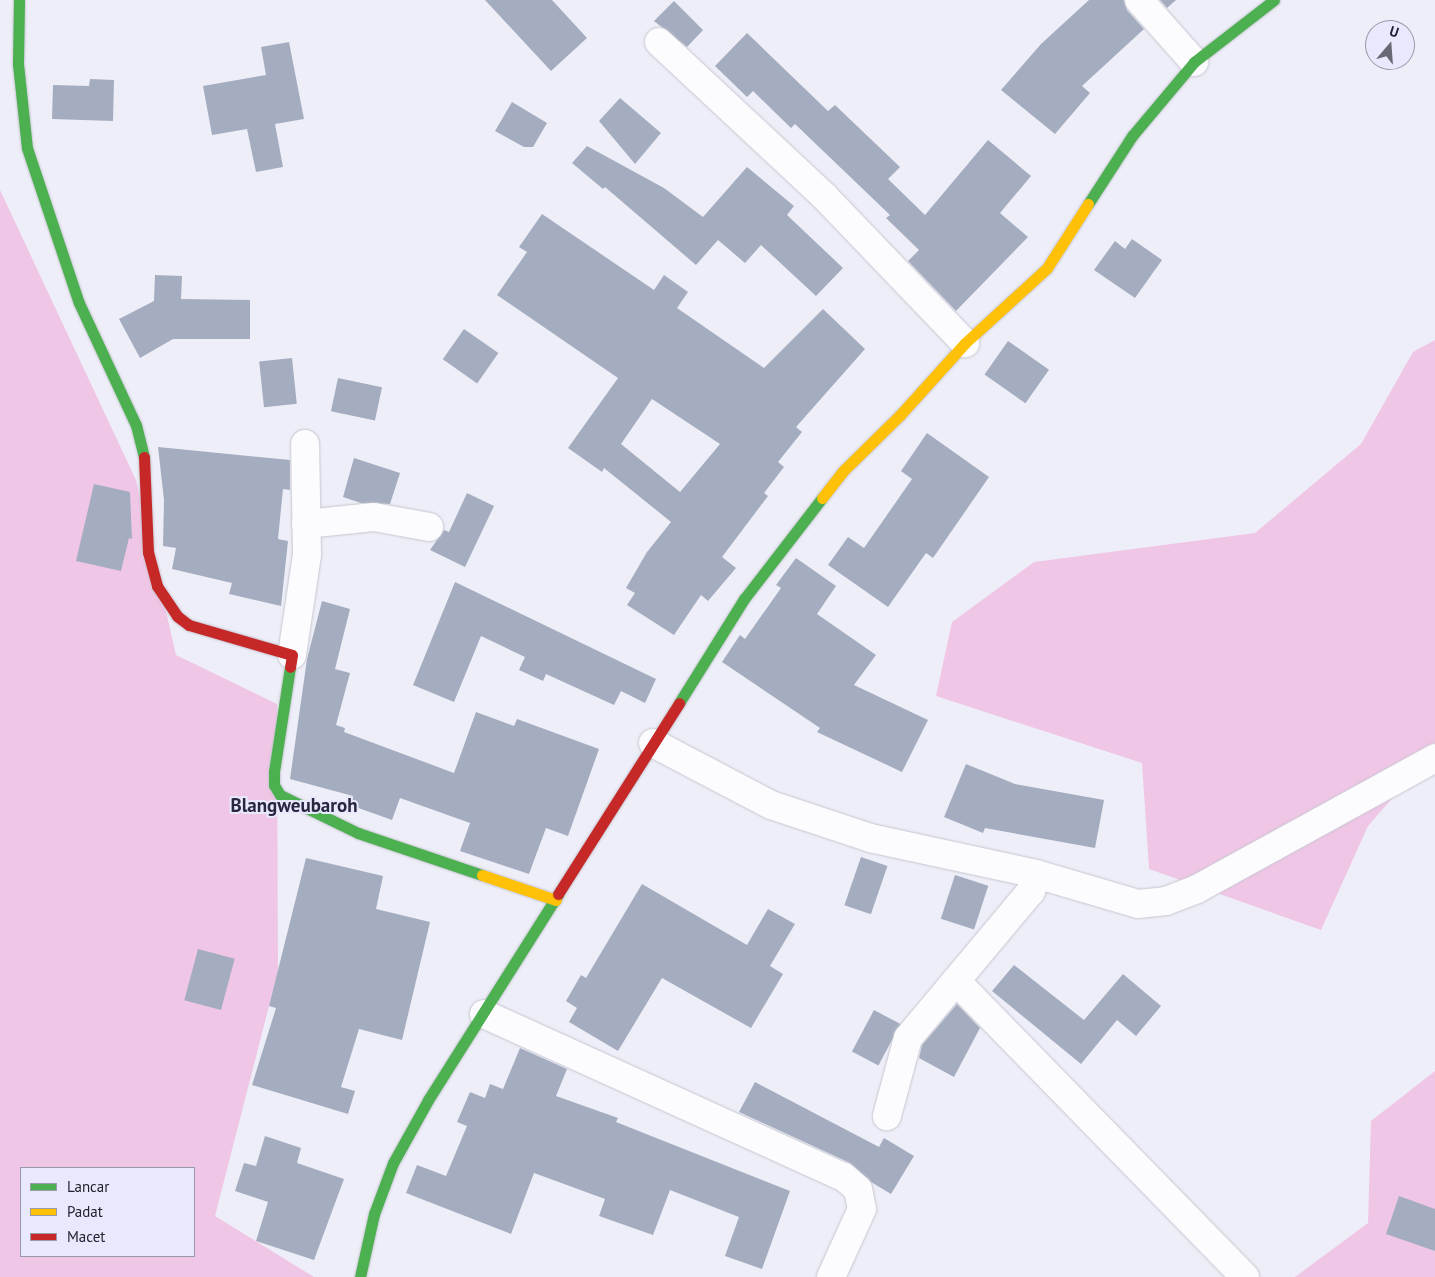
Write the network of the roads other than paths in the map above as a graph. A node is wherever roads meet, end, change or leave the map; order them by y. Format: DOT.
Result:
graph roads {
  1 [pos="18,0"];
  2 [pos="1139,0"];
  3 [pos="1274,0"];
  4 [pos="659,42"];
  5 [pos="1194,62"];
  6 [pos="965,343"];
  7 [pos="305,444"];
  8 [pos="306,524"];
  9 [pos="429,527"];
  10 [pos="292,655"];
  11 [pos="653,743"];
  12 [pos="1435,758"];
  13 [pos="1036,874"];
  14 [pos="556,900"];
  15 [pos="956,981"];
  16 [pos="484,1014"];
  17 [pos="887,1116"];
  18 [pos="360,1277"];
  19 [pos="831,1277"];
  20 [pos="1245,1277"];
  1 -- 10 [label="street"];
  2 -- 5 [label="street"];
  3 -- 5 [label="street"];
  4 -- 6 [label="street"];
  5 -- 6 [label="street"];
  6 -- 11 [label="street"];
  7 -- 8 [label="street"];
  8 -- 9 [label="street"];
  8 -- 10 [label="street"];
  10 -- 14 [label="street"];
  11 -- 13 [label="street"];
  11 -- 14 [label="street"];
  12 -- 13 [label="street"];
  13 -- 15 [label="street"];
  14 -- 16 [label="street"];
  15 -- 17 [label="street"];
  15 -- 20 [label="street"];
  16 -- 18 [label="street"];
  16 -- 19 [label="street"];
}
